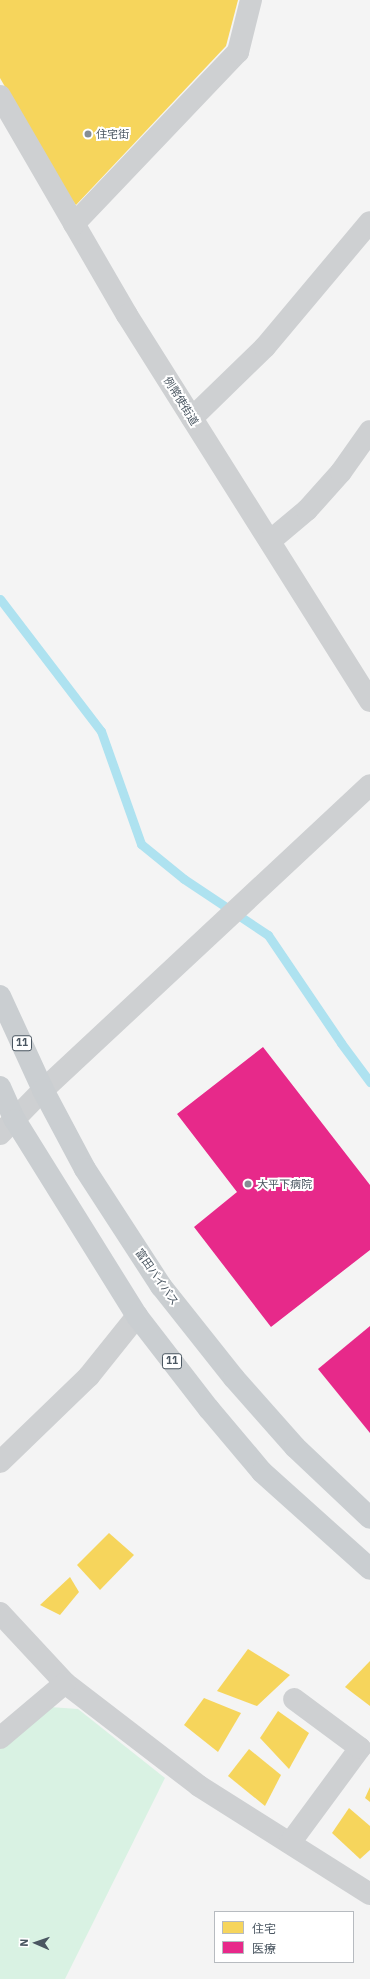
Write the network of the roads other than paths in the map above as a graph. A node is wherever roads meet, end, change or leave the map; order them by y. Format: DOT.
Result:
graph roads {
  1 [pos="251,0"];
  2 [pos="0,96"];
  3 [pos="370,222"];
  4 [pos="74,224"];
  5 [pos="192,418"];
  6 [pos="370,431"];
  7 [pos="270,541"];
  8 [pos="370,701"];
  9 [pos="370,785"];
  10 [pos="0,996"];
  11 [pos="0,1087"];
  12 [pos="44,1090"];
  13 [pos="8,1127"];
  14 [pos="138,1316"];
  15 [pos="0,1462"];
  16 [pos="370,1518"];
  17 [pos="370,1569"];
  18 [pos="0,1613"];
  19 [pos="65,1683"];
  20 [pos="294,1699"];
  21 [pos="0,1738"];
  22 [pos="290,1844"];
  23 [pos="370,1894"];
  1 -- 4 [label="street"];
  2 -- 4 [label="street, 例幣使街道"];
  3 -- 5 [label="street"];
  4 -- 5 [label="street, 例幣使街道"];
  5 -- 7 [label="street, 例幣使街道"];
  6 -- 7 [label="street"];
  7 -- 8 [label="street, 例幣使街道"];
  9 -- 12 [label="street"];
  10 -- 12 [label="main road, 富田バイパス / 11"];
  11 -- 13 [label="main road, 11"];
  12 -- 13 [label="street"];
  12 -- 16 [label="main road, 富田バイパス / 11"];
  13 -- 14 [label="main road, 11"];
  14 -- 15 [label="street"];
  14 -- 17 [label="main road, 11"];
  18 -- 19 [label="street"];
  19 -- 21 [label="street"];
  19 -- 22 [label="street"];
  20 -- 22 [label="street"];
  22 -- 23 [label="street"];
}
